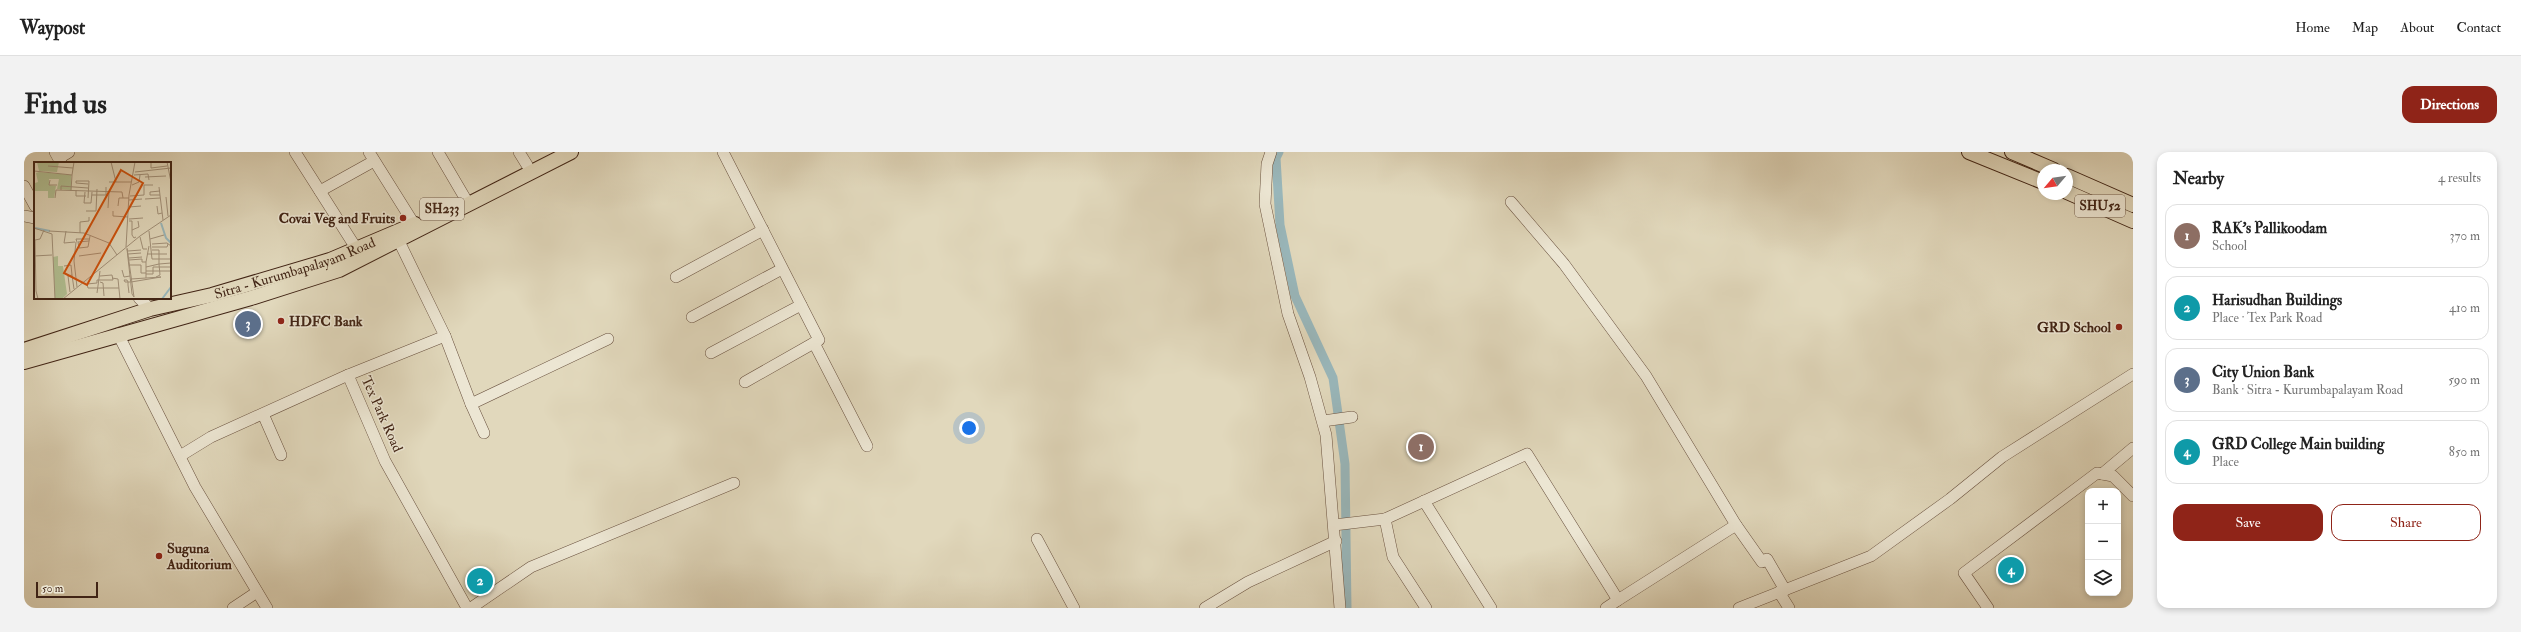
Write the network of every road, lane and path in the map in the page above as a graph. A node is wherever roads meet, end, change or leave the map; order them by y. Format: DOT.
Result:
graph roads {
  1 [pos="69,152"];
  2 [pos="295,152"];
  3 [pos="438,152"];
  4 [pos="519,152"];
  5 [pos="552,152"];
  6 [pos="571,152"];
  7 [pos="724,152"];
  8 [pos="1271,152"];
  9 [pos="1969,152"];
  10 [pos="2012,152"];
  11 [pos="372,156"];
  12 [pos="58,158"];
  13 [pos="2040,164"];
  14 [pos="527,165"];
  15 [pos="2073,179"];
  16 [pos="2037,180"];
  17 [pos="24,186"];
  18 [pos="320,191"];
  19 [pos="2073,195"];
  20 [pos="464,198"];
  21 [pos="1511,202"];
  22 [pos="34,204"];
  23 [pos="2133,205"];
  24 [pos="24,216"];
  25 [pos="34,218"];
  26 [pos="2133,222"];
  27 [pos="414,224"];
  28 [pos="763,230"];
  29 [pos="397,236"];
  30 [pos="356,248"];
  31 [pos="782,269"];
  32 [pos="676,277"];
  33 [pos="140,299"];
  34 [pos="801,305"];
  35 [pos="150,309"];
  36 [pos="692,317"];
  37 [pos="118,334"];
  38 [pos="445,336"];
  39 [pos="608,339"];
  40 [pos="814,343"];
  41 [pos="24,350"];
  42 [pos="711,353"];
  43 [pos="24,362"];
  44 [pos="2133,374"];
  45 [pos="348,375"];
  46 [pos="745,382"];
  47 [pos="470,404"];
  48 [pos="263,414"];
  49 [pos="1348,418"];
  50 [pos="1328,420"];
  51 [pos="484,433"];
  52 [pos="867,446"];
  53 [pos="2133,448"];
  54 [pos="282,455"];
  55 [pos="180,456"];
  56 [pos="2102,474"];
  57 [pos="734,483"];
  58 [pos="2133,496"];
  59 [pos="1424,501"];
  60 [pos="1385,519"];
  61 [pos="1336,525"];
  62 [pos="1736,525"];
  63 [pos="1037,540"];
  64 [pos="1336,541"];
  65 [pos="1782,591"];
  66 [pos="257,592"];
  67 [pos="1618,600"];
  68 [pos="233,608"];
  69 [pos="266,608"];
  70 [pos="467,608"];
  71 [pos="471,608"];
  72 [pos="1074,608"];
  73 [pos="1205,608"];
  74 [pos="1340,608"];
  75 [pos="1426,608"];
  76 [pos="1492,608"];
  77 [pos="1606,608"];
  78 [pos="1739,608"];
  79 [pos="1789,608"];
  80 [pos="1988,608"];
  1 -- 12 [label="street"];
  2 -- 18 [label="street"];
  3 -- 20 [label="street"];
  4 -- 14 [label="street"];
  5 -- 14 [label="main road, Sitra - Kurumbapalayam Road / SH233"];
  6 -- 29 [label="main road, Sitra - Kurumbapalayam Road / SH233"];
  7 -- 28 [label="street"];
  8 -- 50 [label="street"];
  9 -- 16 [label="main road"];
  10 -- 13 [label="main road"];
  11 -- 18 [label="street"];
  11 -- 27 [label="street"];
  14 -- 20 [label="main road, Sitra - Kurumbapalayam Road / SH233"];
  15 -- 23 [label="main road, SHU52"];
  17 -- 22 [label="street"];
  18 -- 30 [label="street"];
  19 -- 26 [label="main road, SHU52"];
  20 -- 27 [label="main road, Sitra - Kurumbapalayam Road / SH233"];
  21 -- 62 [label="street"];
  24 -- 25 [label="street"];
  27 -- 29 [label="main road, Sitra - Kurumbapalayam Road / SH233"];
  28 -- 31 [label="street"];
  28 -- 32 [label="street"];
  29 -- 30 [label="main road, Sitra - Kurumbapalayam Road / SH233"];
  29 -- 37 [label="main road"];
  29 -- 38 [label="street"];
  30 -- 35 [label="main road, Sitra - Kurumbapalayam Road / SH233"];
  31 -- 34 [label="street"];
  31 -- 36 [label="street"];
  33 -- 35 [label="street"];
  34 -- 40 [label="street"];
  34 -- 42 [label="street"];
  35 -- 41 [label="main road, Sitra - Kurumbapalayam Road / SH233"];
  37 -- 43 [label="main road"];
  37 -- 55 [label="street"];
  38 -- 45 [label="street, Tex Park Road"];
  38 -- 47 [label="street"];
  39 -- 47 [label="street"];
  40 -- 46 [label="street"];
  40 -- 52 [label="street"];
  44 -- 65 [label="street"];
  45 -- 48 [label="street"];
  45 -- 70 [label="street, Tex Park Road"];
  47 -- 51 [label="street"];
  48 -- 54 [label="street"];
  48 -- 55 [label="street"];
  49 -- 50 [label="street"];
  50 -- 61 [label="street"];
  53 -- 56 [label="street"];
  55 -- 66 [label="street"];
  56 -- 58 [label="street"];
  56 -- 80 [label="street"];
  57 -- 71 [label="street"];
  59 -- 60 [label="street"];
  59 -- 67 [label="street"];
  59 -- 76 [label="street"];
  60 -- 61 [label="street"];
  60 -- 75 [label="street"];
  61 -- 64 [label="street"];
  62 -- 65 [label="street"];
  62 -- 67 [label="street"];
  63 -- 72 [label="street"];
  64 -- 73 [label="street"];
  64 -- 74 [label="street"];
  65 -- 78 [label="street"];
  65 -- 79 [label="street"];
  66 -- 68 [label="street"];
  66 -- 69 [label="street"];
  67 -- 77 [label="street"];
}
